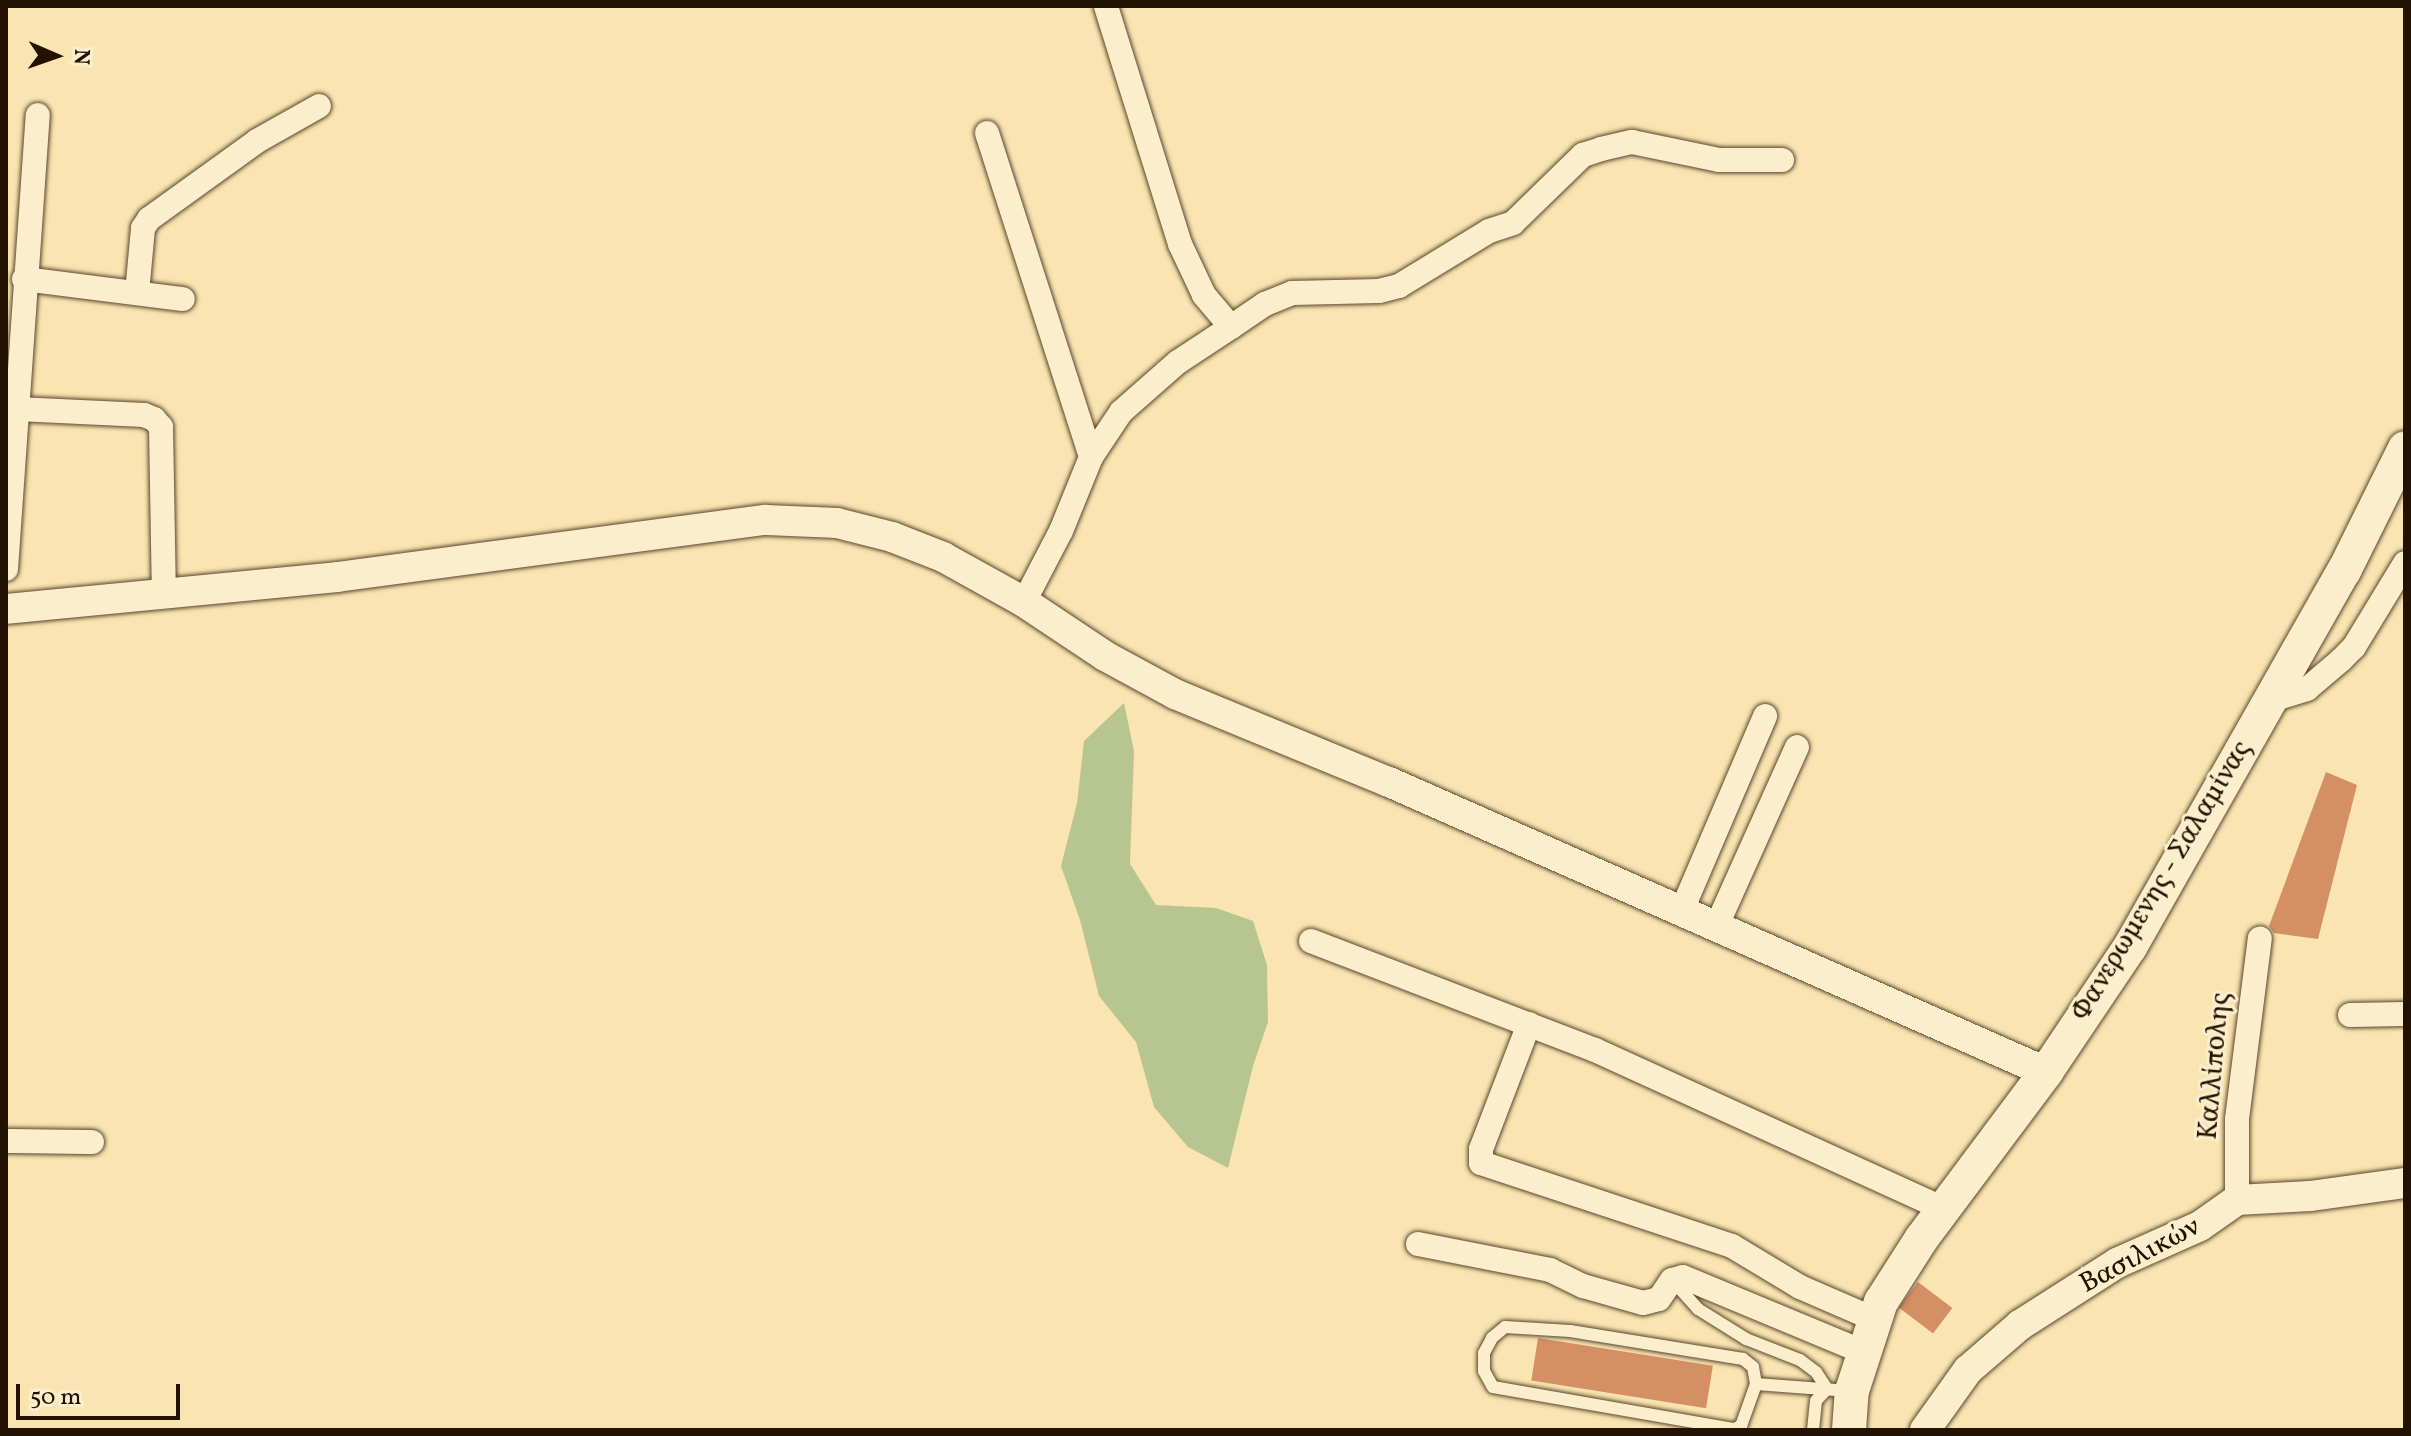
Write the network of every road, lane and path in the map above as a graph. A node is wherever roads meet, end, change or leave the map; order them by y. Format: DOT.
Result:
graph roads {
  1 [pos="1106,6"];
  2 [pos="319,106"];
  3 [pos="38,115"];
  4 [pos="987,133"];
  5 [pos="1782,160"];
  6 [pos="24,279"];
  7 [pos="137,293"];
  8 [pos="183,299"];
  9 [pos="1231,327"];
  10 [pos="17,409"];
  11 [pos="2404,452"];
  12 [pos="1091,457"];
  13 [pos="2405,563"];
  14 [pos="6,569"];
  15 [pos="164,594"];
  16 [pos="1024,602"];
  17 [pos="6,609"];
  18 [pos="2268,701"];
  19 [pos="1765,716"];
  20 [pos="1797,747"];
  21 [pos="1682,910"];
  22 [pos="1717,925"];
  23 [pos="2260,938"];
  24 [pos="1311,941"];
  25 [pos="2405,1014"];
  26 [pos="2350,1015"];
  27 [pos="1529,1024"];
  28 [pos="2046,1072"];
  29 [pos="6,1141"];
  30 [pos="92,1142"];
  31 [pos="2405,1183"];
  32 [pos="2237,1200"];
  33 [pos="1944,1209"];
  34 [pos="1418,1244"];
  35 [pos="1672,1280"];
  36 [pos="1874,1319"];
  37 [pos="1863,1352"];
  38 [pos="1756,1384"];
  39 [pos="1840,1390"];
  40 [pos="1741,1426"];
  41 [pos="1755,1430"];
  42 [pos="1813,1430"];
  43 [pos="1849,1430"];
  44 [pos="1925,1430"];
  1 -- 9 [label="street"];
  2 -- 7 [label="street"];
  3 -- 6 [label="street"];
  4 -- 12 [label="street"];
  5 -- 9 [label="street"];
  6 -- 7 [label="street"];
  6 -- 10 [label="street"];
  7 -- 8 [label="street"];
  9 -- 12 [label="street"];
  10 -- 14 [label="street"];
  10 -- 15 [label="street"];
  11 -- 18 [label="main road, Φανερωμενης - Σαλαμίνας"];
  12 -- 16 [label="street"];
  13 -- 18 [label="street"];
  15 -- 16 [label="street"];
  15 -- 17 [label="street"];
  16 -- 21 [label="street"];
  18 -- 28 [label="main road, Φανερωμενης - Σαλαμίνας"];
  19 -- 21 [label="street"];
  20 -- 22 [label="street"];
  21 -- 22 [label="street"];
  22 -- 28 [label="street"];
  23 -- 32 [label="street, Καλλίπολης"];
  24 -- 27 [label="street"];
  25 -- 26 [label="street"];
  27 -- 33 [label="street"];
  27 -- 36 [label="street"];
  28 -- 33 [label="main road, Φανερωμενης - Σαλαμίνας"];
  29 -- 30 [label="street"];
  31 -- 32 [label="street"];
  32 -- 44 [label="street, Βασιλικών"];
  33 -- 36 [label="main road, Φανερωμενης - Σαλαμίνας"];
  34 -- 35 [label="street"];
  35 -- 37 [label="street"];
  35 -- 39 [label="lane"];
  36 -- 37 [label="main road, Φανερωμενης - Σαλαμίνας"];
  37 -- 39 [label="main road, Φανερωμενης - Σαλαμίνας"];
  38 -- 39 [label="lane"];
  38 -- 40 [label="lane"];
  38 -- 40 [label="lane"];
  39 -- 42 [label="lane"];
  39 -- 43 [label="main road, Φανερωμενης - Σαλαμίνας"];
  40 -- 41 [label="lane"];
}
